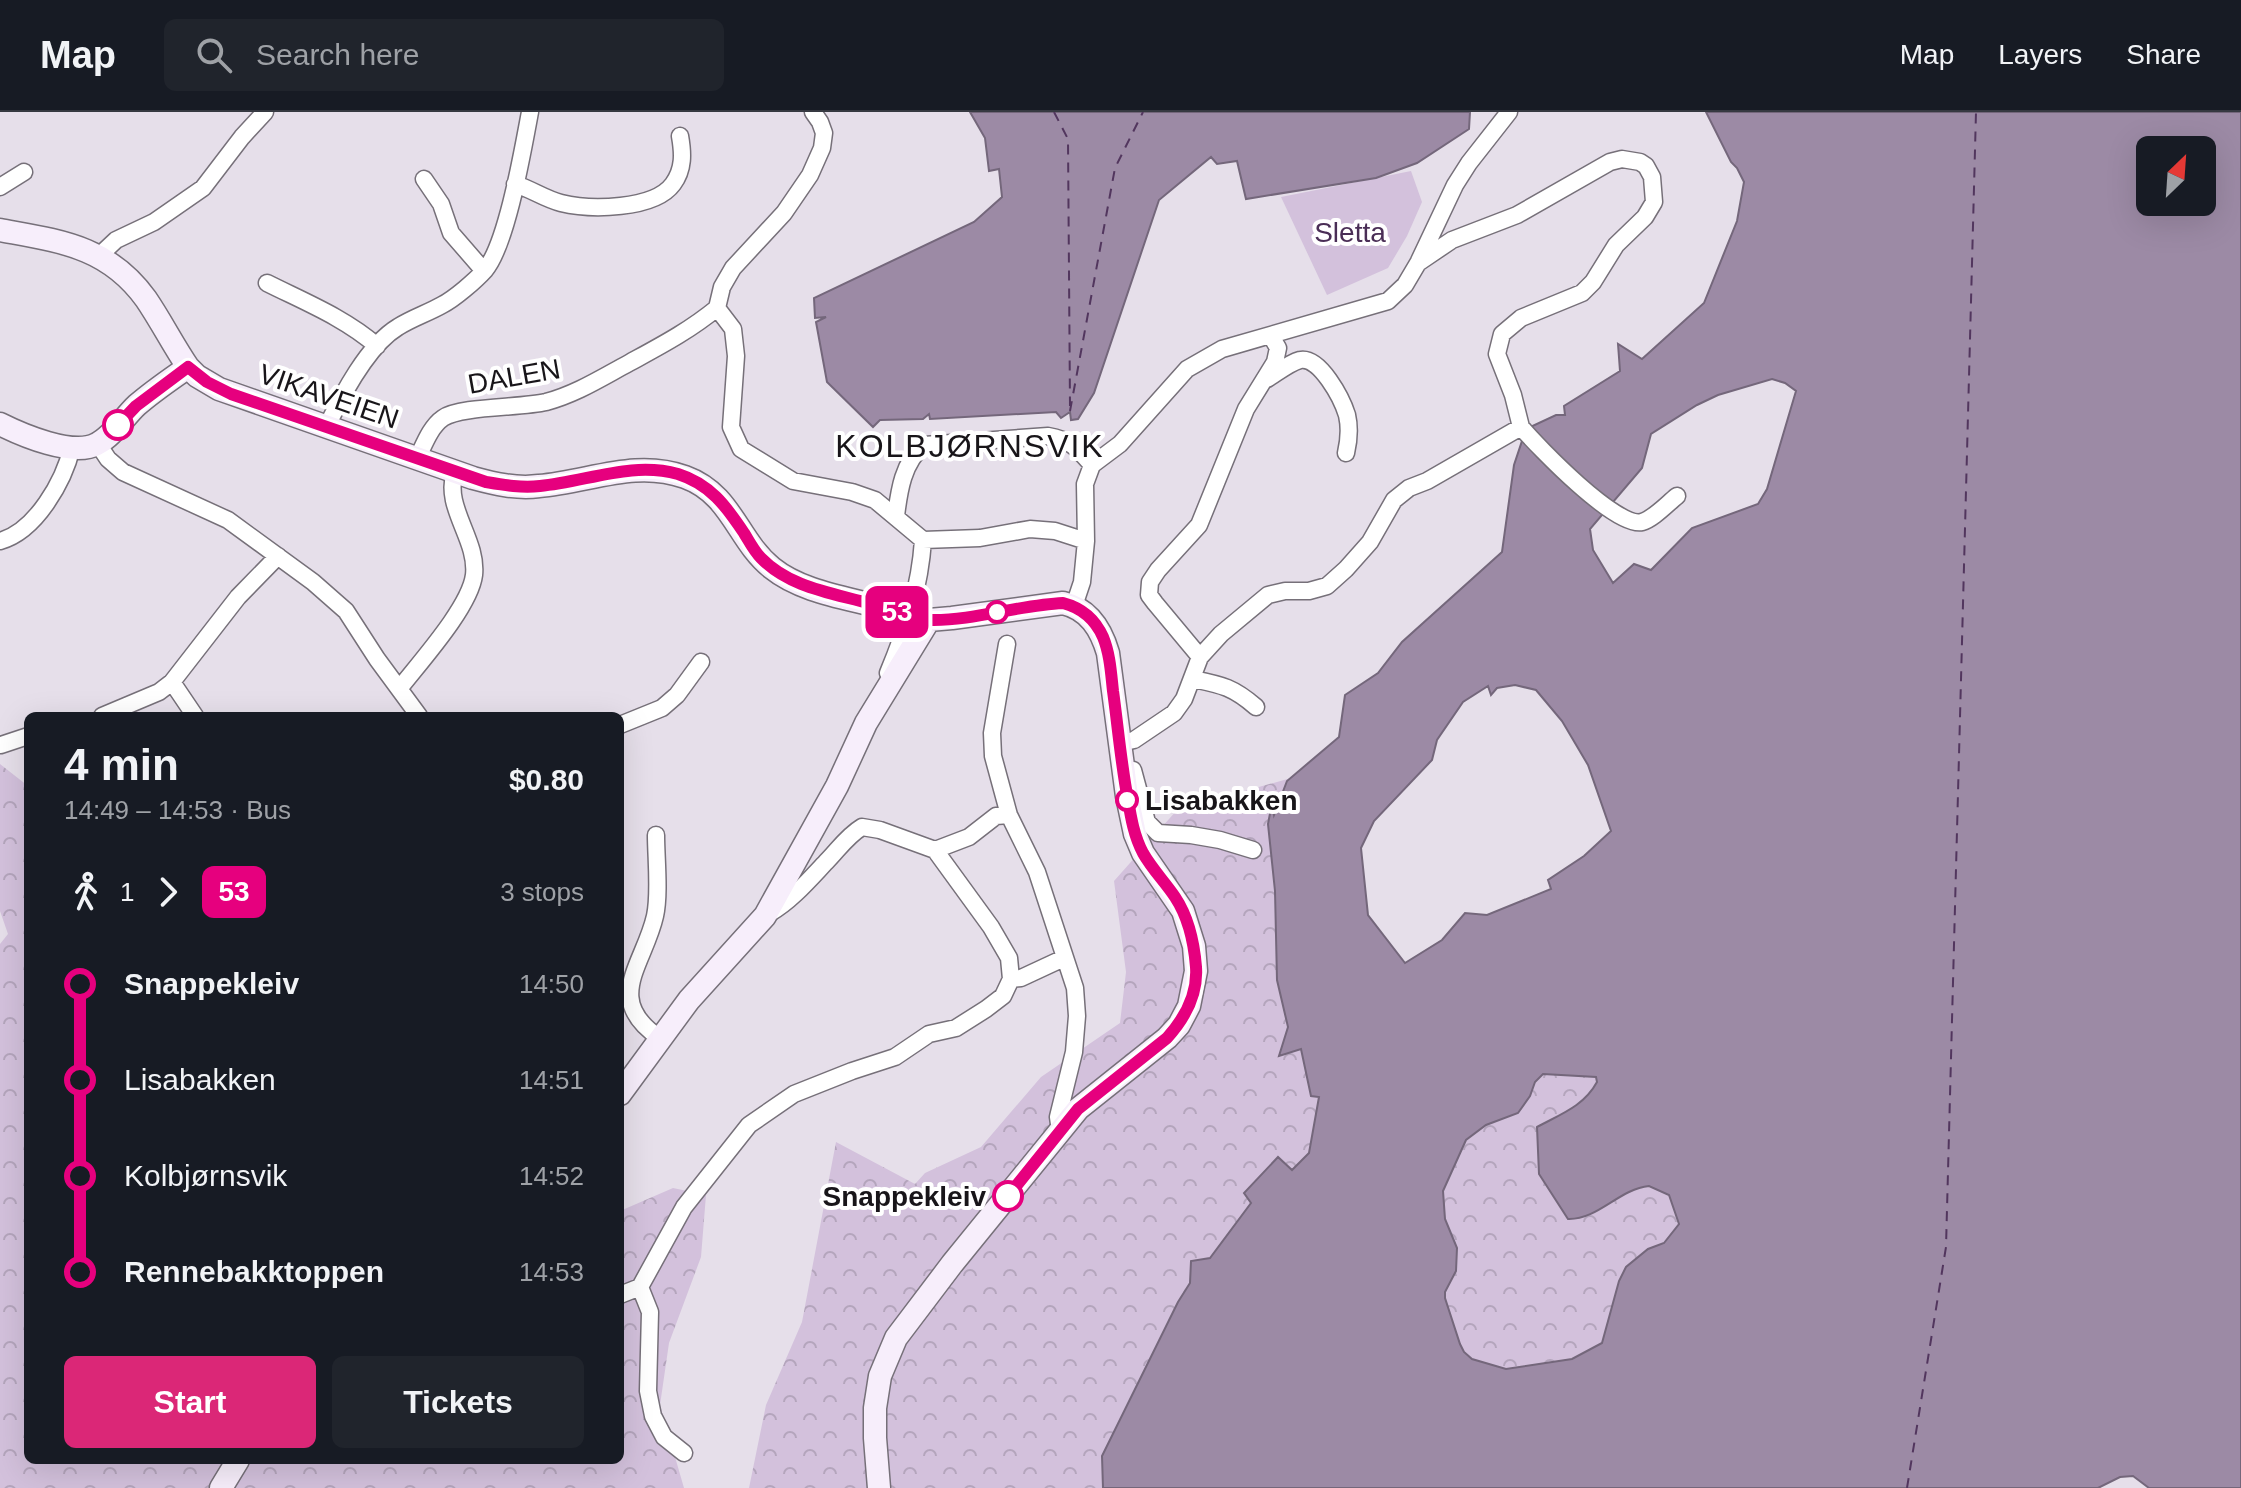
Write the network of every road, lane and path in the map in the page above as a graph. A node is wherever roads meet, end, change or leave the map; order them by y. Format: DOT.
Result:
graph roads {
  1 [pos="265,112"];
  2 [pos="530,112"];
  3 [pos="1509,112"];
  4 [pos="821,115"];
  5 [pos="680,136"];
  6 [pos="24,172"];
  7 [pos="424,179"];
  8 [pos="515,184"];
  9 [pos="0,187"];
  10 [pos="0,230"];
  11 [pos="99,256"];
  12 [pos="1418,263"];
  13 [pos="484,271"];
  14 [pos="267,283"];
  15 [pos="717,308"];
  16 [pos="1271,336"];
  17 [pos="377,346"];
  18 [pos="188,367"];
  19 [pos="1262,381"];
  20 [pos="0,424"];
  21 [pos="327,426"];
  22 [pos="1521,427"];
  23 [pos="98,444"];
  24 [pos="72,447"];
  25 [pos="1346,453"];
  26 [pos="417,459"];
  27 [pos="1092,465"];
  28 [pos="455,472"];
  29 [pos="1677,496"];
  30 [pos="896,516"];
  31 [pos="923,540"];
  32 [pos="0,541"];
  33 [pos="1086,541"];
  34 [pos="278,556"];
  35 [pos="1074,606"];
  36 [pos="923,619"];
  37 [pos="1007,644"];
  38 [pos="1200,657"];
  39 [pos="701,662"];
  40 [pos="1193,679"];
  41 [pos="172,682"];
  42 [pos="399,689"];
  43 [pos="1256,707"];
  44 [pos="112,712"];
  45 [pos="192,712"];
  46 [pos="416,712"];
  47 [pos="624,723"];
  48 [pos="866,723"];
  49 [pos="24,736"];
  50 [pos="1124,742"];
  51 [pos="1,745"];
  52 [pos="1009,815"];
  53 [pos="656,835"];
  54 [pos="935,850"];
  55 [pos="1253,850"];
  56 [pos="765,916"];
  57 [pos="1064,958"];
  58 [pos="1011,979"];
  59 [pos="661,1039"];
  60 [pos="624,1089"];
  61 [pos="1060,1131"];
  62 [pos="640,1287"];
  63 [pos="624,1293"];
  64 [pos="684,1453"];
  65 [pos="236,1464"];
  66 [pos="221,1488"];
  67 [pos="879,1488"];
  1 -- 11 [label="street"];
  2 -- 8 [label="street"];
  3 -- 12 [label="street"];
  4 -- 15 [label="street"];
  5 -- 8 [label="street"];
  6 -- 9 [label="street"];
  7 -- 13 [label="street"];
  8 -- 13 [label="street"];
  10 -- 11 [label="main road, VIKAVEIEN"];
  11 -- 18 [label="main road, VIKAVEIEN"];
  12 -- 16 [label="street"];
  12 -- 22 [label="street"];
  13 -- 17 [label="street"];
  14 -- 17 [label="street"];
  15 -- 26 [label="street, DALEN"];
  15 -- 30 [label="street"];
  16 -- 19 [label="street"];
  16 -- 27 [label="street"];
  17 -- 21 [label="street"];
  18 -- 21 [label="main road, VIKAVEIEN"];
  18 -- 23 [label="main road"];
  19 -- 25 [label="street"];
  19 -- 38 [label="street"];
  20 -- 24 [label="main road"];
  21 -- 26 [label="main road, VIKAVEIEN"];
  22 -- 29 [label="street"];
  22 -- 38 [label="street"];
  23 -- 24 [label="main road"];
  23 -- 34 [label="street"];
  24 -- 32 [label="street"];
  26 -- 28 [label="main road, VIKAVEIEN"];
  27 -- 30 [label="street"];
  27 -- 33 [label="street"];
  28 -- 36 [label="main road, VIKAVEIEN, bridge"];
  28 -- 42 [label="street"];
  30 -- 31 [label="street"];
  31 -- 33 [label="street"];
  31 -- 48 [label="street"];
  33 -- 35 [label="street"];
  34 -- 41 [label="street"];
  34 -- 42 [label="street"];
  35 -- 36 [label="main road, VIKAVEIEN"];
  35 -- 50 [label="main road"];
  36 -- 48 [label="main road"];
  37 -- 52 [label="street"];
  38 -- 40 [label="street"];
  39 -- 47 [label="street"];
  40 -- 43 [label="street"];
  40 -- 50 [label="street"];
  41 -- 44 [label="street"];
  41 -- 45 [label="street"];
  42 -- 46 [label="street"];
  48 -- 56 [label="main road"];
  49 -- 51 [label="street"];
  50 -- 55 [label="street"];
  50 -- 61 [label="main road"];
  52 -- 54 [label="street"];
  52 -- 57 [label="street"];
  53 -- 59 [label="street"];
  54 -- 56 [label="street"];
  54 -- 58 [label="street"];
  56 -- 59 [label="main road"];
  57 -- 58 [label="street"];
  57 -- 61 [label="street"];
  58 -- 62 [label="street"];
  59 -- 60 [label="main road"];
  61 -- 67 [label="main road"];
  62 -- 63 [label="street"];
  62 -- 64 [label="street"];
  65 -- 66 [label="main road"];
}
